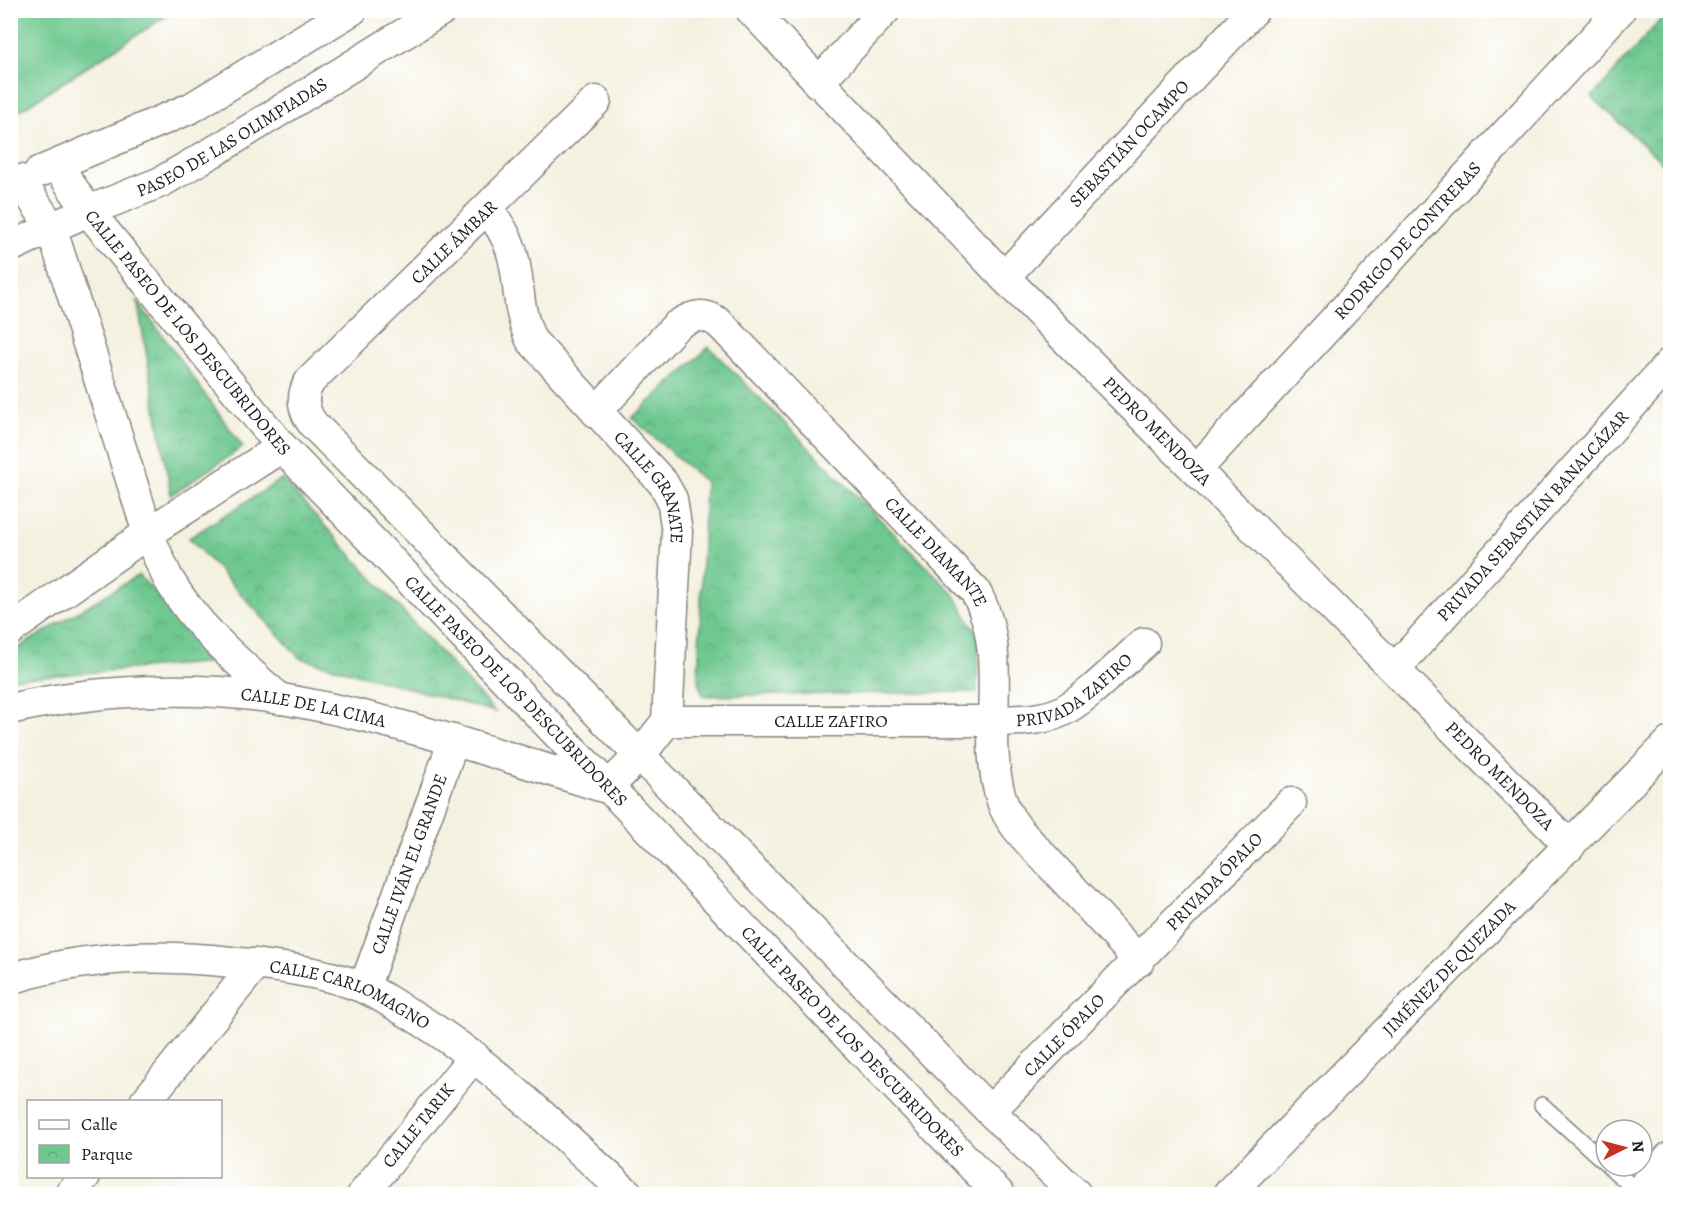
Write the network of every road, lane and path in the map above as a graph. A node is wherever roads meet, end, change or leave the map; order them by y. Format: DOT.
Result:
graph roads {
  1 [pos="352,10"];
  2 [pos="442,10"];
  3 [pos="751,10"];
  4 [pos="885,10"];
  5 [pos="1254,10"];
  6 [pos="1613,13"];
  7 [pos="818,83"];
  8 [pos="596,101"];
  9 [pos="57,165"];
  10 [pos="15,182"];
  11 [pos="487,209"];
  12 [pos="88,211"];
  13 [pos="51,227"];
  14 [pos="10,247"];
  15 [pos="1004,277"];
  16 [pos="1671,363"];
  17 [pos="596,412"];
  18 [pos="282,447"];
  19 [pos="1196,470"];
  20 [pos="148,533"];
  21 [pos="10,630"];
  22 [pos="1144,643"];
  23 [pos="1395,669"];
  24 [pos="280,699"];
  25 [pos="10,709"];
  26 [pos="667,720"];
  27 [pos="994,721"];
  28 [pos="454,740"];
  29 [pos="1671,742"];
  30 [pos="642,754"];
  31 [pos="607,788"];
  32 [pos="1291,803"];
  33 [pos="1570,846"];
  34 [pos="1139,961"];
  35 [pos="256,964"];
  36 [pos="10,979"];
  37 [pos="364,988"];
  38 [pos="474,1056"];
  39 [pos="146,1100"];
  40 [pos="1542,1105"];
  41 [pos="990,1111"];
  42 [pos="1594,1151"];
  43 [pos="1671,1160"];
  44 [pos="82,1178"];
  45 [pos="1622,1178"];
  46 [pos="70,1194"];
  47 [pos="363,1194"];
  48 [pos="628,1194"];
  49 [pos="999,1194"];
  50 [pos="1077,1194"];
  51 [pos="1228,1194"];
  52 [pos="1639,1194"];
  1 -- 9 [label="street"];
  2 -- 12 [label="street, PASEO DE LAS OLIMPIADAS"];
  3 -- 7 [label="street, PEDRO MENDOZA"];
  4 -- 7 [label="street"];
  5 -- 15 [label="street, SEBASTIÁN OCAMPO"];
  6 -- 19 [label="street, RODRIGO DE CONTRERAS"];
  7 -- 15 [label="street, PEDRO MENDOZA"];
  8 -- 11 [label="street, CALLE ÁMBAR"];
  9 -- 10 [label="street"];
  9 -- 12 [label="street, CALLE PASEO DE LOS DESCUBRIDORES"];
  10 -- 13 [label="street"];
  11 -- 17 [label="street, CALLE GRANATE"];
  11 -- 30 [label="street, CALLE ÁMBAR"];
  12 -- 13 [label="street, PASEO DE LAS OLIMPIADAS"];
  12 -- 18 [label="street, CALLE PASEO DE LOS DESCUBRIDORES"];
  13 -- 14 [label="street, PASEO DE LAS OLIMPIADAS"];
  13 -- 20 [label="street"];
  15 -- 19 [label="street, PEDRO MENDOZA"];
  16 -- 23 [label="street, PRIVADA SEBASTIÁN BANALCÁZAR"];
  17 -- 26 [label="street, CALLE GRANATE"];
  17 -- 27 [label="street, CALLE DIAMANTE"];
  18 -- 20 [label="street"];
  18 -- 31 [label="street, CALLE PASEO DE LOS DESCUBRIDORES"];
  19 -- 23 [label="street, PEDRO MENDOZA"];
  20 -- 21 [label="street"];
  20 -- 24 [label="street"];
  22 -- 27 [label="street, PRIVADA ZAFIRO"];
  23 -- 33 [label="street, PEDRO MENDOZA"];
  24 -- 25 [label="street, CALLE DE LA CIMA"];
  24 -- 28 [label="street, CALLE DE LA CIMA"];
  26 -- 27 [label="street, CALLE ZAFIRO"];
  26 -- 30 [label="street"];
  27 -- 34 [label="street, CALLE DIAMANTE"];
  28 -- 31 [label="street, CALLE DE LA CIMA"];
  28 -- 37 [label="street, CALLE IVÁN EL GRANDE"];
  29 -- 33 [label="street, JIMÉNEZ DE QUEZADA"];
  30 -- 31 [label="street"];
  30 -- 41 [label="street"];
  31 -- 49 [label="street, CALLE PASEO DE LOS DESCUBRIDORES"];
  32 -- 34 [label="street, PRIVADA ÓPALO"];
  33 -- 51 [label="street, JIMÉNEZ DE QUEZADA"];
  34 -- 41 [label="street, CALLE ÓPALO"];
  35 -- 36 [label="street, CALLE CARLOMAGNO"];
  35 -- 37 [label="street, CALLE CARLOMAGNO"];
  35 -- 39 [label="street"];
  37 -- 38 [label="street, CALLE CARLOMAGNO"];
  38 -- 47 [label="street, CALLE TARIK"];
  38 -- 48 [label="street, CALLE CARLOMAGNO"];
  40 -- 42 [label="lane"];
  41 -- 50 [label="street"];
  43 -- 52 [label="street"];
  44 -- 46 [label="street"];
  45 -- 52 [label="lane"];
}
